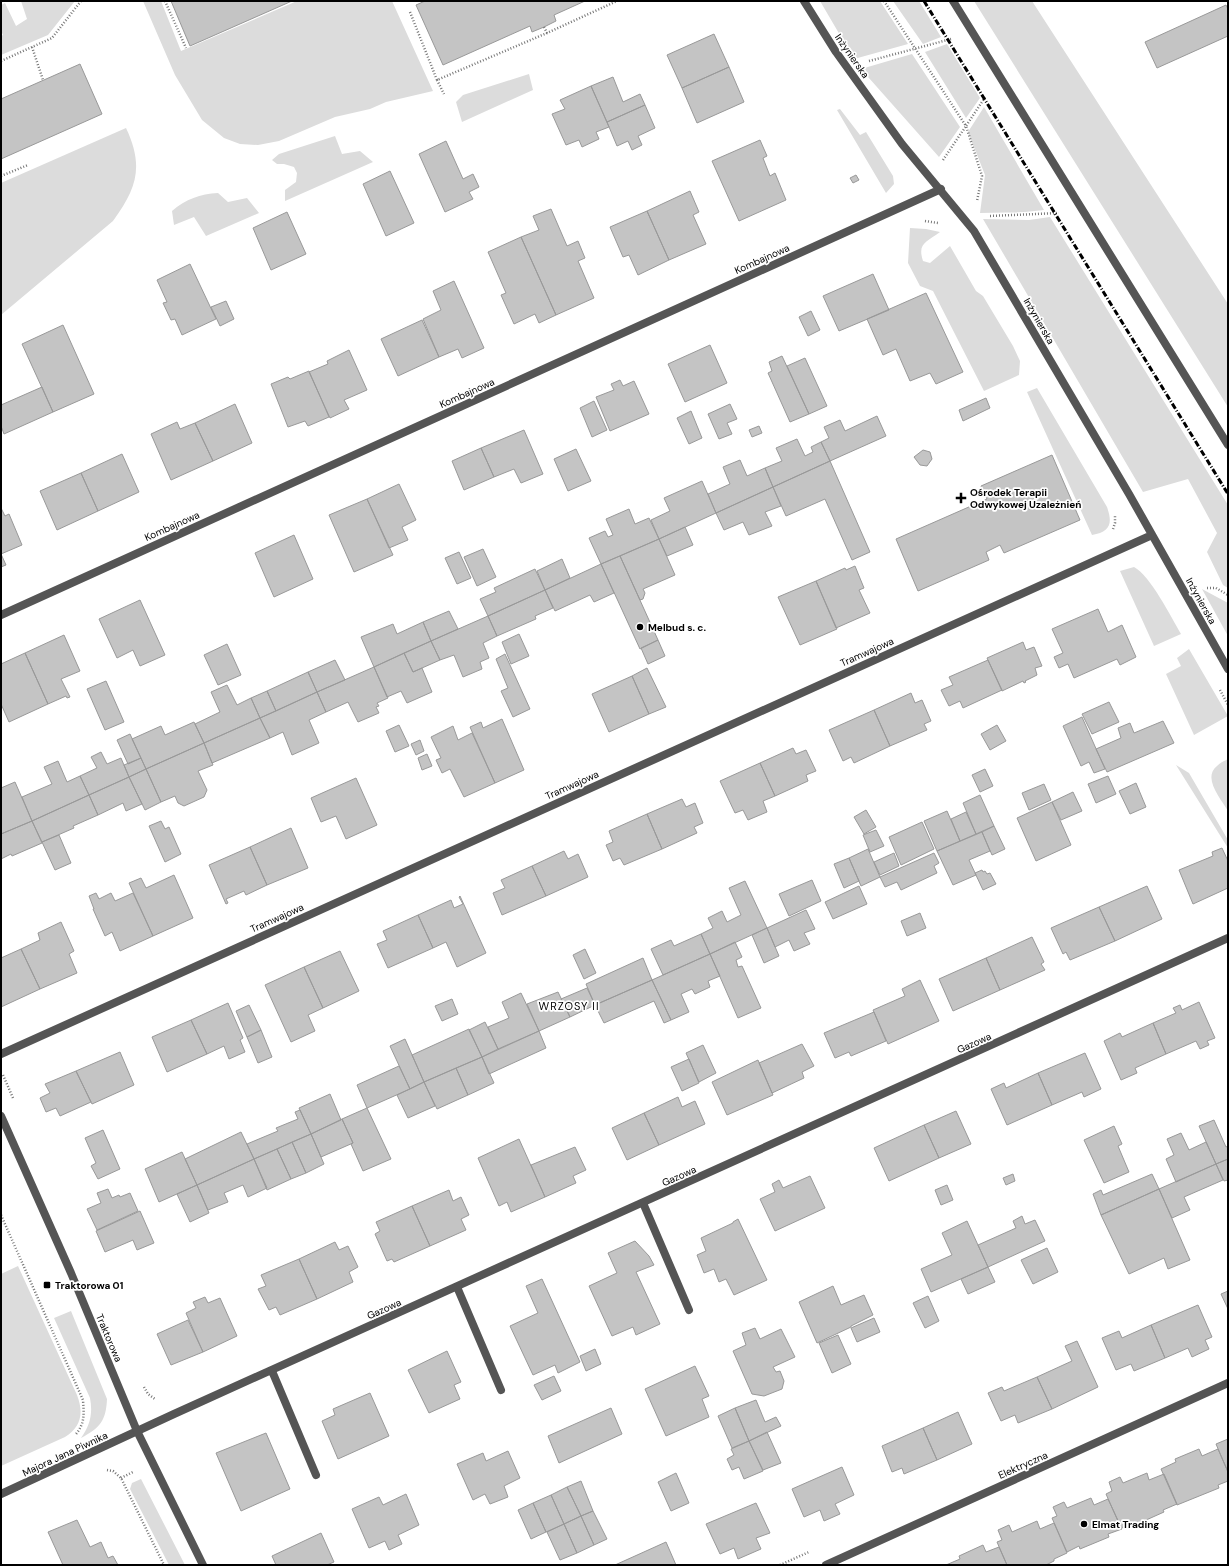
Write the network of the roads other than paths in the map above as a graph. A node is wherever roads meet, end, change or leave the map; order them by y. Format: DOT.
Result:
graph roads {
  1 [pos="804,1"];
  2 [pos="953,1"];
  3 [pos="941,189"];
  4 [pos="1228,445"];
  5 [pos="1152,535"];
  6 [pos="1,615"];
  7 [pos="1228,669"];
  8 [pos="1228,938"];
  9 [pos="1,1054"];
  10 [pos="1,1116"];
  11 [pos="643,1203"];
  12 [pos="457,1287"];
  13 [pos="689,1310"];
  14 [pos="272,1371"];
  15 [pos="1228,1383"];
  16 [pos="502,1390"];
  17 [pos="138,1431"];
  18 [pos="316,1475"];
  19 [pos="1,1494"];
  20 [pos="203,1565"];
  21 [pos="829,1565"];
  1 -- 3 [label="street, Inżynierska"];
  2 -- 4 [label="street"];
  3 -- 5 [label="street, Inżynierska"];
  3 -- 6 [label="street, Kombajnowa"];
  5 -- 7 [label="street, Inżynierska"];
  5 -- 9 [label="street, Tramwajowa"];
  8 -- 11 [label="street, Gazowa"];
  10 -- 17 [label="street, Traktorowa"];
  11 -- 12 [label="street, Gazowa"];
  11 -- 13 [label="street"];
  12 -- 14 [label="street, Gazowa"];
  12 -- 16 [label="street"];
  14 -- 17 [label="street, Gazowa"];
  14 -- 18 [label="street"];
  15 -- 21 [label="street, Elektryczna"];
  17 -- 19 [label="street, Majora Jana Piwnika"];
  17 -- 20 [label="street, Traktorowa"];
}
